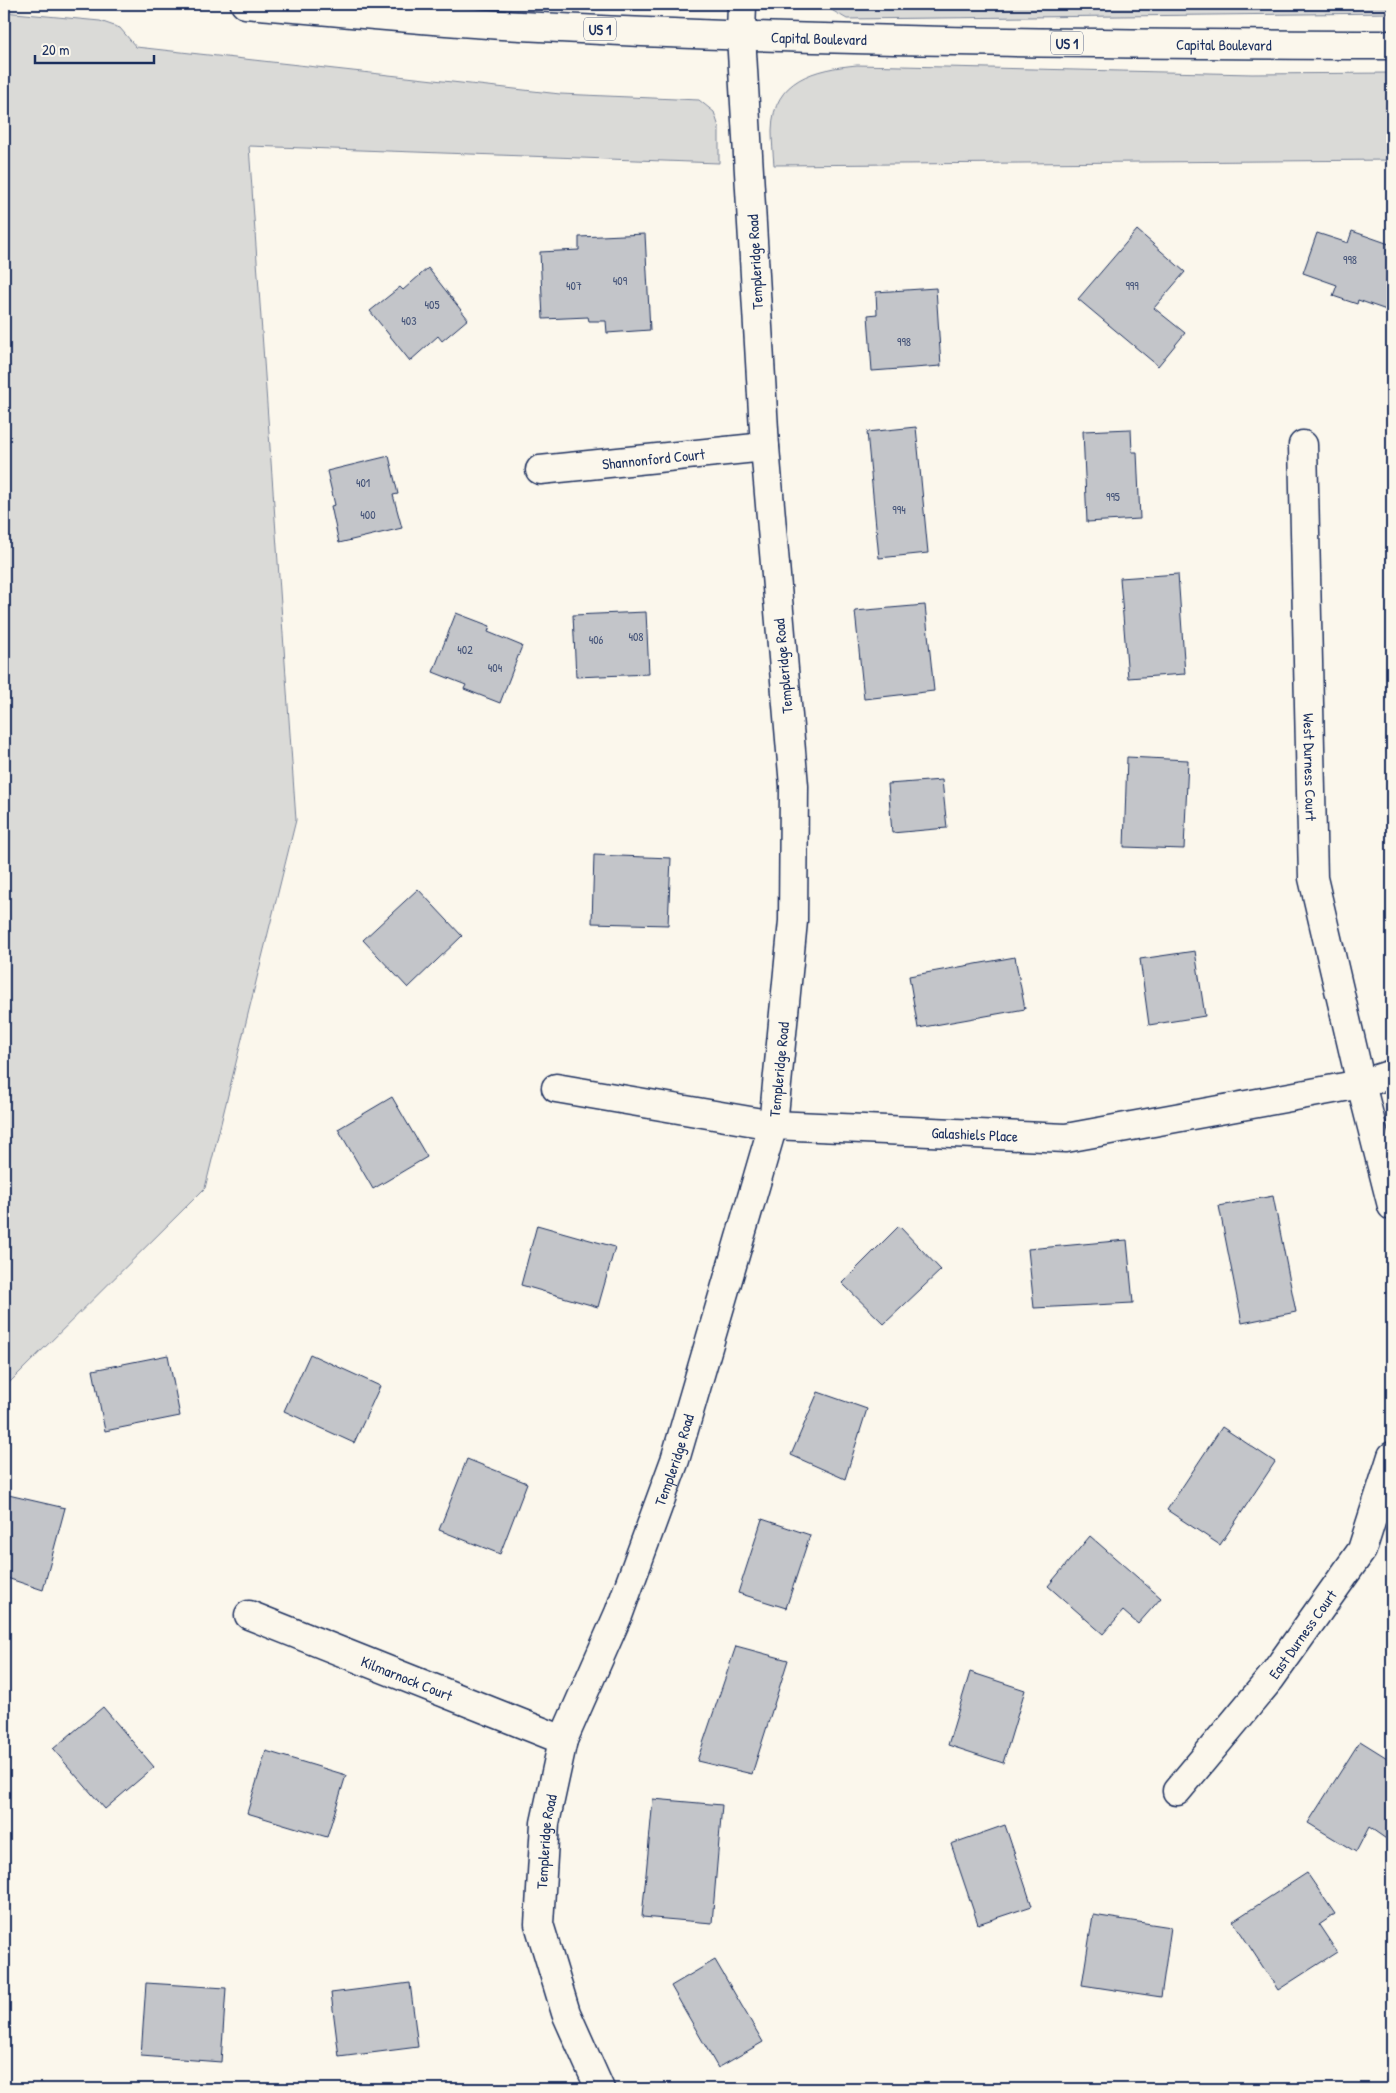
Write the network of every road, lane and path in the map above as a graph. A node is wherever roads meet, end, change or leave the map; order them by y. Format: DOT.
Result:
graph roads {
  1 [pos="245,4"];
  2 [pos="742,4"];
  3 [pos="741,35"];
  4 [pos="1392,45"];
  5 [pos="1303,445"];
  6 [pos="766,447"];
  7 [pos="540,470"];
  8 [pos="1392,1074"];
  9 [pos="1360,1084"];
  10 [pos="556,1088"];
  11 [pos="773,1125"];
  12 [pos="1392,1206"];
  13 [pos="1392,1456"];
  14 [pos="250,1615"];
  15 [pos="563,1740"];
  16 [pos="1177,1791"];
  17 [pos="600,2089"];
  1 -- 3 [label="main road, Capital Boulevard / US 1"];
  2 -- 3 [label="main road, Templeridge Road"];
  3 -- 4 [label="main road, Capital Boulevard / US 1"];
  3 -- 6 [label="main road, Templeridge Road"];
  5 -- 9 [label="main road, West Durness Court"];
  6 -- 7 [label="main road, Shannonford Court"];
  6 -- 11 [label="main road, Templeridge Road"];
  8 -- 9 [label="main road, Galashiels Place"];
  9 -- 11 [label="main road, Galashiels Place"];
  9 -- 12 [label="main road"];
  10 -- 11 [label="main road, Galashiels Place"];
  11 -- 15 [label="main road, Templeridge Road"];
  13 -- 16 [label="main road, East Durness Court"];
  14 -- 15 [label="main road, Kilmarnock Court"];
  15 -- 17 [label="main road, Templeridge Road"];
}
